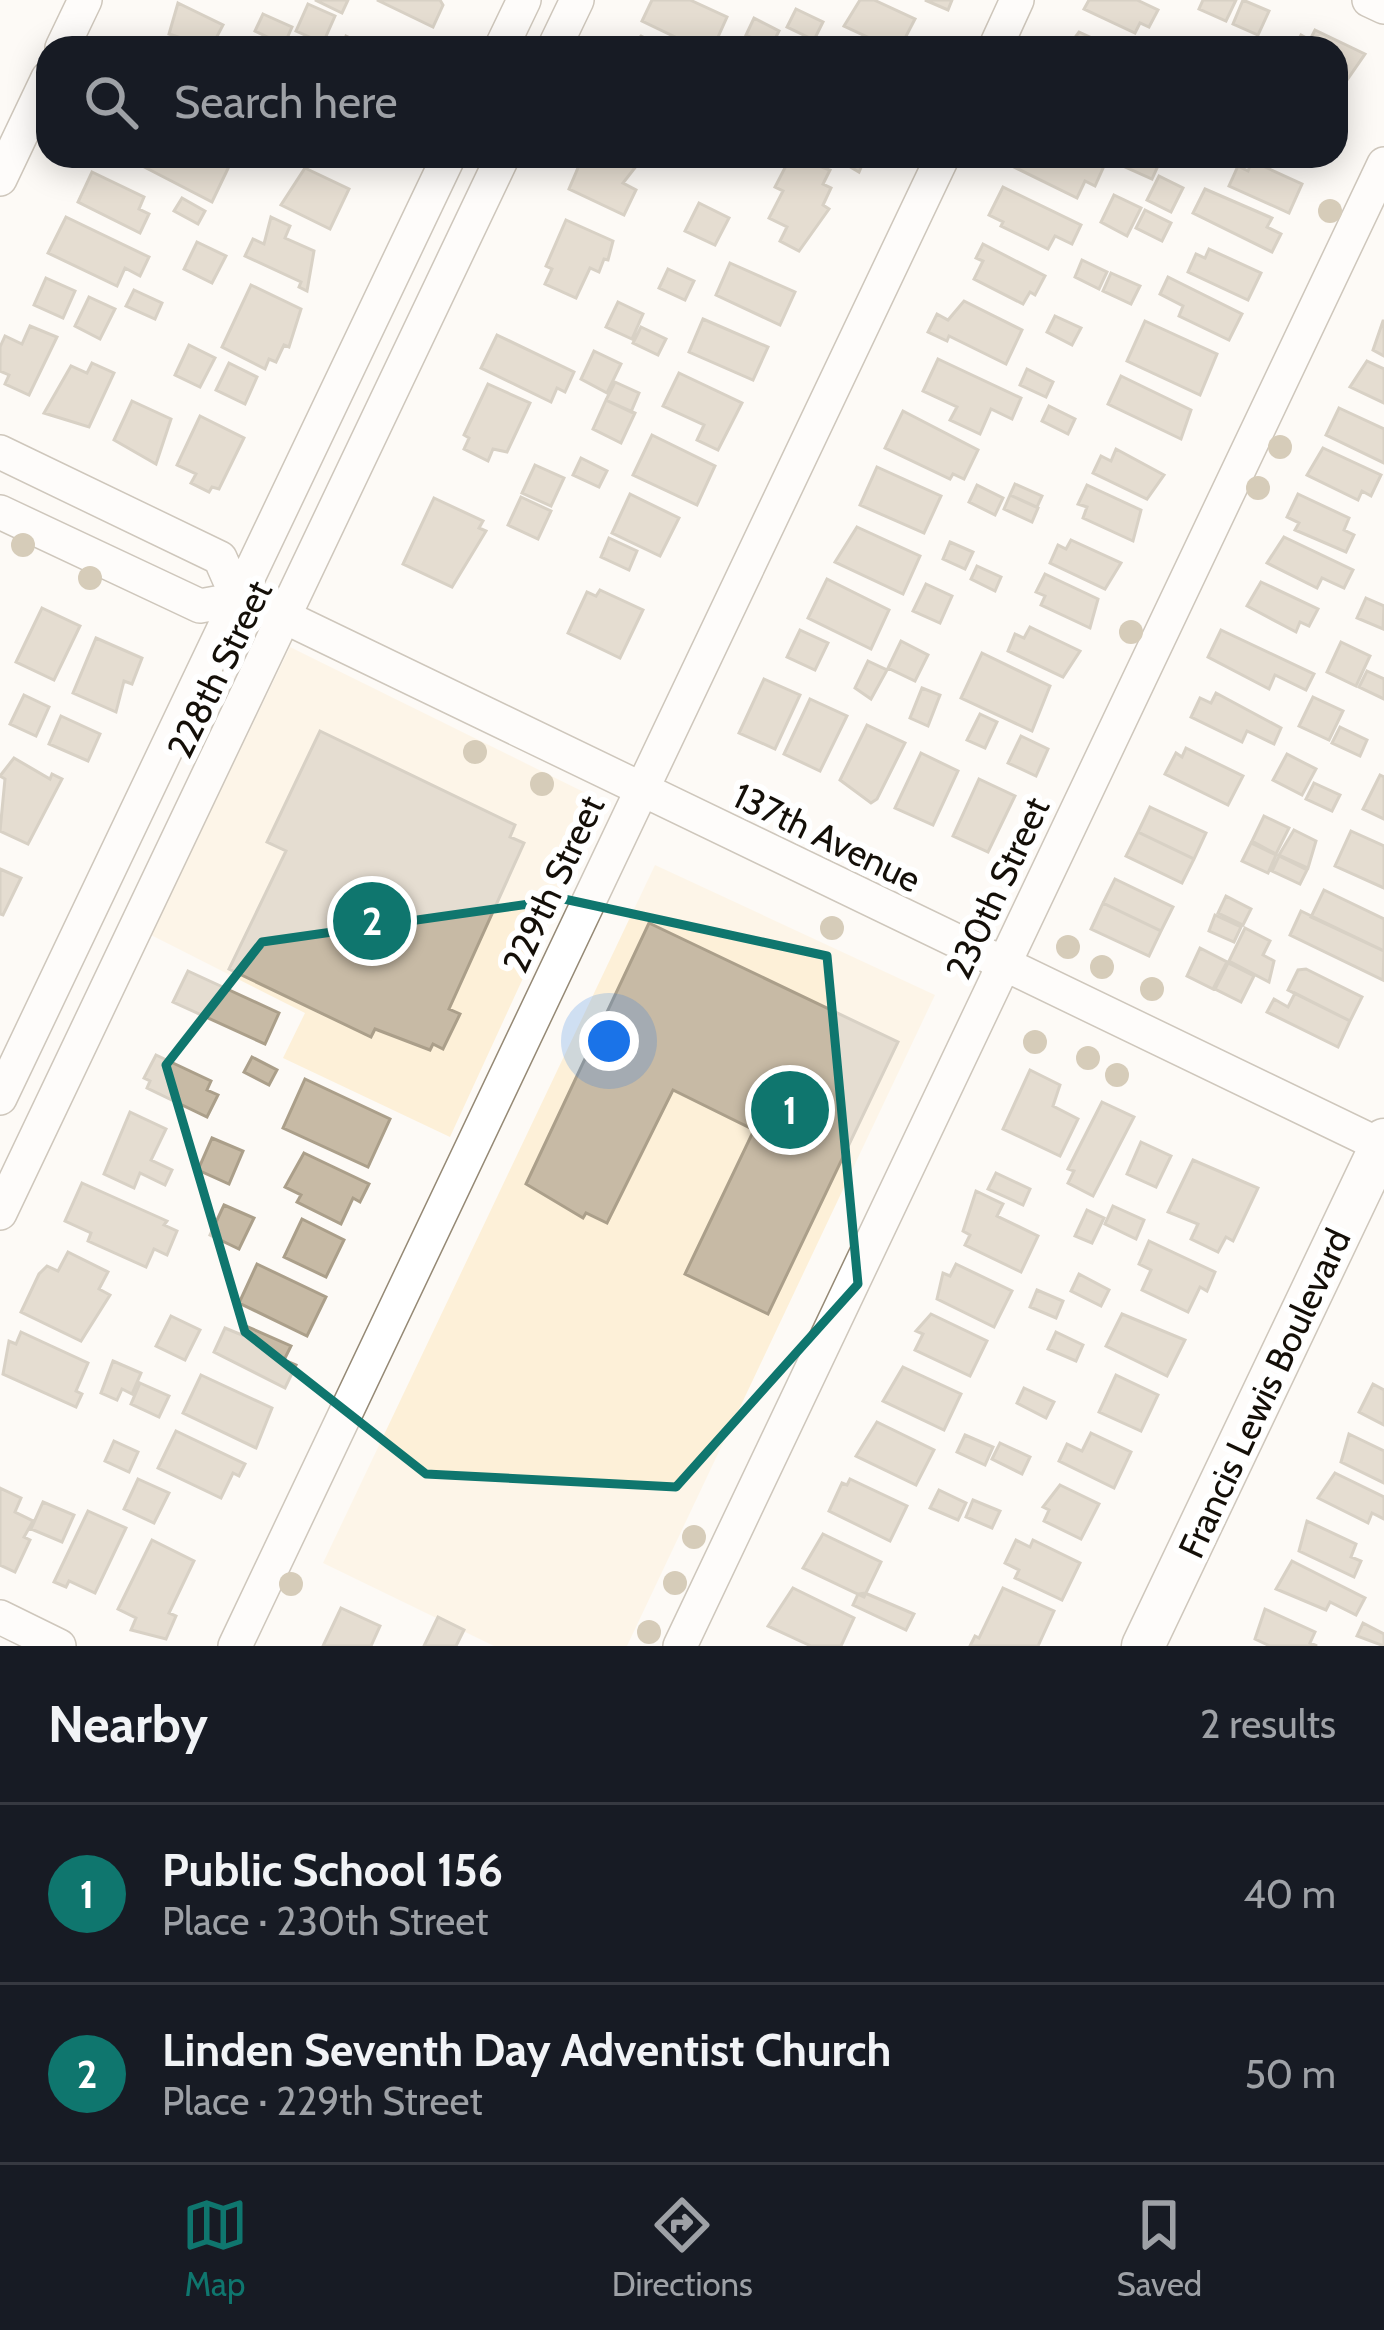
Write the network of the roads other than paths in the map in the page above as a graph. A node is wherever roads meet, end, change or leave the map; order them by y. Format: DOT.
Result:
graph roads {
  1 [pos="85,0"];
  2 [pos="524,0"];
  3 [pos="577,0"];
  4 [pos="1018,0"];
  5 [pos="1369,0"];
  6 [pos="1384,7"];
  7 [pos="68,36"];
  8 [pos="507,36"];
  9 [pos="560,36"];
  10 [pos="1000,36"];
  11 [pos="36,103"];
  12 [pos="1384,164"];
  13 [pos="443,168"];
  14 [pos="497,168"];
  15 [pos="937,168"];
  16 [pos="0,179"];
  17 [pos="393,274"];
  18 [pos="439,294"];
  19 [pos="0,452"];
  20 [pos="0,512"];
  21 [pos="238,598"];
  22 [pos="286,618"];
  23 [pos="640,790"];
  24 [pos="88,914"];
  25 [pos="133,938"];
  26 [pos="1004,965"];
  27 [pos="0,1098"];
  28 [pos="1383,1144"];
  29 [pos="0,1213"];
  30 [pos="0,1617"];
  31 [pos="59,1646"];
  32 [pos="235,1646"];
  33 [pos="680,1646"];
  34 [pos="1143,1646"];
  1 -- 7 [label="street"];
  2 -- 8 [label="street"];
  3 -- 9 [label="street"];
  4 -- 10 [label="street"];
  5 -- 6 [label="street"];
  11 -- 16 [label="street"];
  12 -- 26 [label="street, 230th Street"];
  13 -- 17 [label="street, 228th Street"];
  14 -- 18 [label="street, 228th Street"];
  15 -- 23 [label="street, 229th Street"];
  17 -- 18 [label="street"];
  17 -- 21 [label="street, 228th Street"];
  18 -- 22 [label="street, 228th Street"];
  19 -- 21 [label="street"];
  20 -- 21 [label="street, 137th Avenue"];
  21 -- 22 [label="street, 137th Avenue"];
  21 -- 24 [label="street, 228th Street"];
  22 -- 23 [label="street, 137th Avenue"];
  22 -- 25 [label="street, 228th Street"];
  23 -- 26 [label="street, 137th Avenue"];
  23 -- 32 [label="street, 229th Street"];
  24 -- 25 [label="street"];
  24 -- 27 [label="street, 228th Street"];
  25 -- 29 [label="street, 228th Street"];
  26 -- 28 [label="street, 137th Avenue"];
  26 -- 33 [label="street, 230th Street"];
  28 -- 34 [label="street, Francis Lewis Boulevard"];
  30 -- 31 [label="street"];
}
